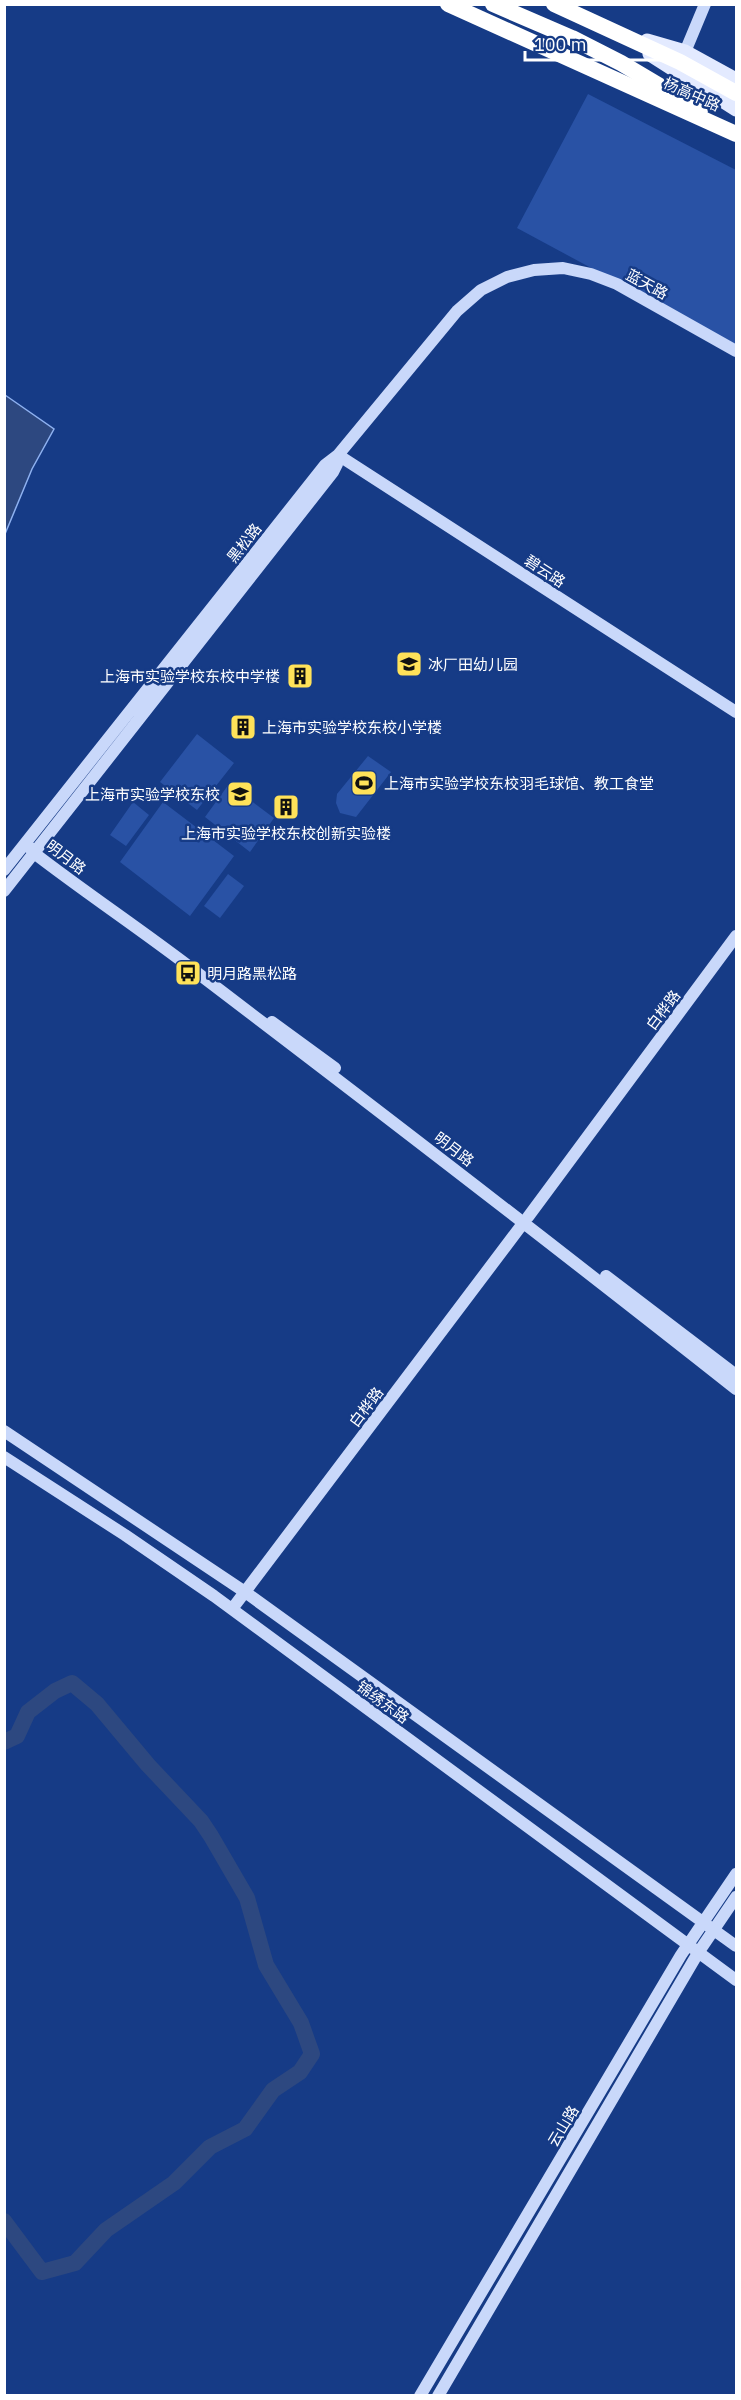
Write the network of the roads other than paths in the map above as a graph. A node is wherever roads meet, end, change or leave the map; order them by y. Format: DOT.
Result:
graph roads {
  1 [pos="493,4"];
  2 [pos="554,4"];
  3 [pos="705,4"];
  4 [pos="444,5"];
  5 [pos="612,31"];
  6 [pos="685,52"];
  7 [pos="736,80"];
  8 [pos="736,93"];
  9 [pos="736,109"];
  10 [pos="700,110"];
  11 [pos="736,132"];
  12 [pos="534,270"];
  13 [pos="736,351"];
  14 [pos="338,455"];
  15 [pos="736,712"];
  16 [pos="33,848"];
  17 [pos="4,870"];
  18 [pos="4,891"];
  19 [pos="736,936"];
  20 [pos="526,1219"];
  21 [pos="736,1375"];
  22 [pos="736,1389"];
  23 [pos="4,1431"];
  24 [pos="4,1457"];
  25 [pos="245,1592"];
  26 [pos="232,1609"];
  27 [pos="736,1874"];
  28 [pos="736,1897"];
  29 [pos="709,1925"];
  30 [pos="688,1945"];
  31 [pos="736,1946"];
  32 [pos="698,1953"];
  33 [pos="736,1980"];
  34 [pos="420,2396"];
  35 [pos="438,2396"];
  1 -- 10 [label="highway"];
  2 -- 5 [label="highway, 杨高中路"];
  3 -- 6 [label="street"];
  4 -- 10 [label="main road, 杨高中路"];
  4 -- 11 [label="highway, 杨高中路, bridge"];
  5 -- 6 [label="main road"];
  5 -- 8 [label="highway, 杨高中路"];
  5 -- 9 [label="main road, 杨高中路"];
  6 -- 7 [label="main road"];
  10 -- 11 [label="main road, 杨高中路"];
  12 -- 13 [label="street, 蓝天路"];
  12 -- 14 [label="street, 黑松路"];
  14 -- 15 [label="street, 碧云路"];
  14 -- 16 [label="street, 黑松路"];
  16 -- 17 [label="street, 黑松路"];
  16 -- 18 [label="street"];
  16 -- 20 [label="street, 明月路"];
  19 -- 20 [label="street, 白桦路"];
  20 -- 21 [label="street, 明月路"];
  20 -- 22 [label="street, 明月路"];
  20 -- 25 [label="street, 白桦路"];
  23 -- 25 [label="street, 锦绣东路"];
  24 -- 26 [label="street, 锦绣东路"];
  25 -- 26 [label="street, 白桦路"];
  25 -- 29 [label="street, 锦绣东路"];
  26 -- 30 [label="street, 锦绣东路"];
  27 -- 29 [label="street, 云山路"];
  28 -- 29 [label="street, 云山路"];
  29 -- 30 [label="street, 云山路"];
  29 -- 31 [label="street, 锦绣东路"];
  29 -- 32 [label="street, 云山路"];
  30 -- 32 [label="street, 锦绣东路"];
  30 -- 34 [label="street, 云山路"];
  32 -- 33 [label="street, 锦绣东路"];
  32 -- 35 [label="street, 云山路"];
}
